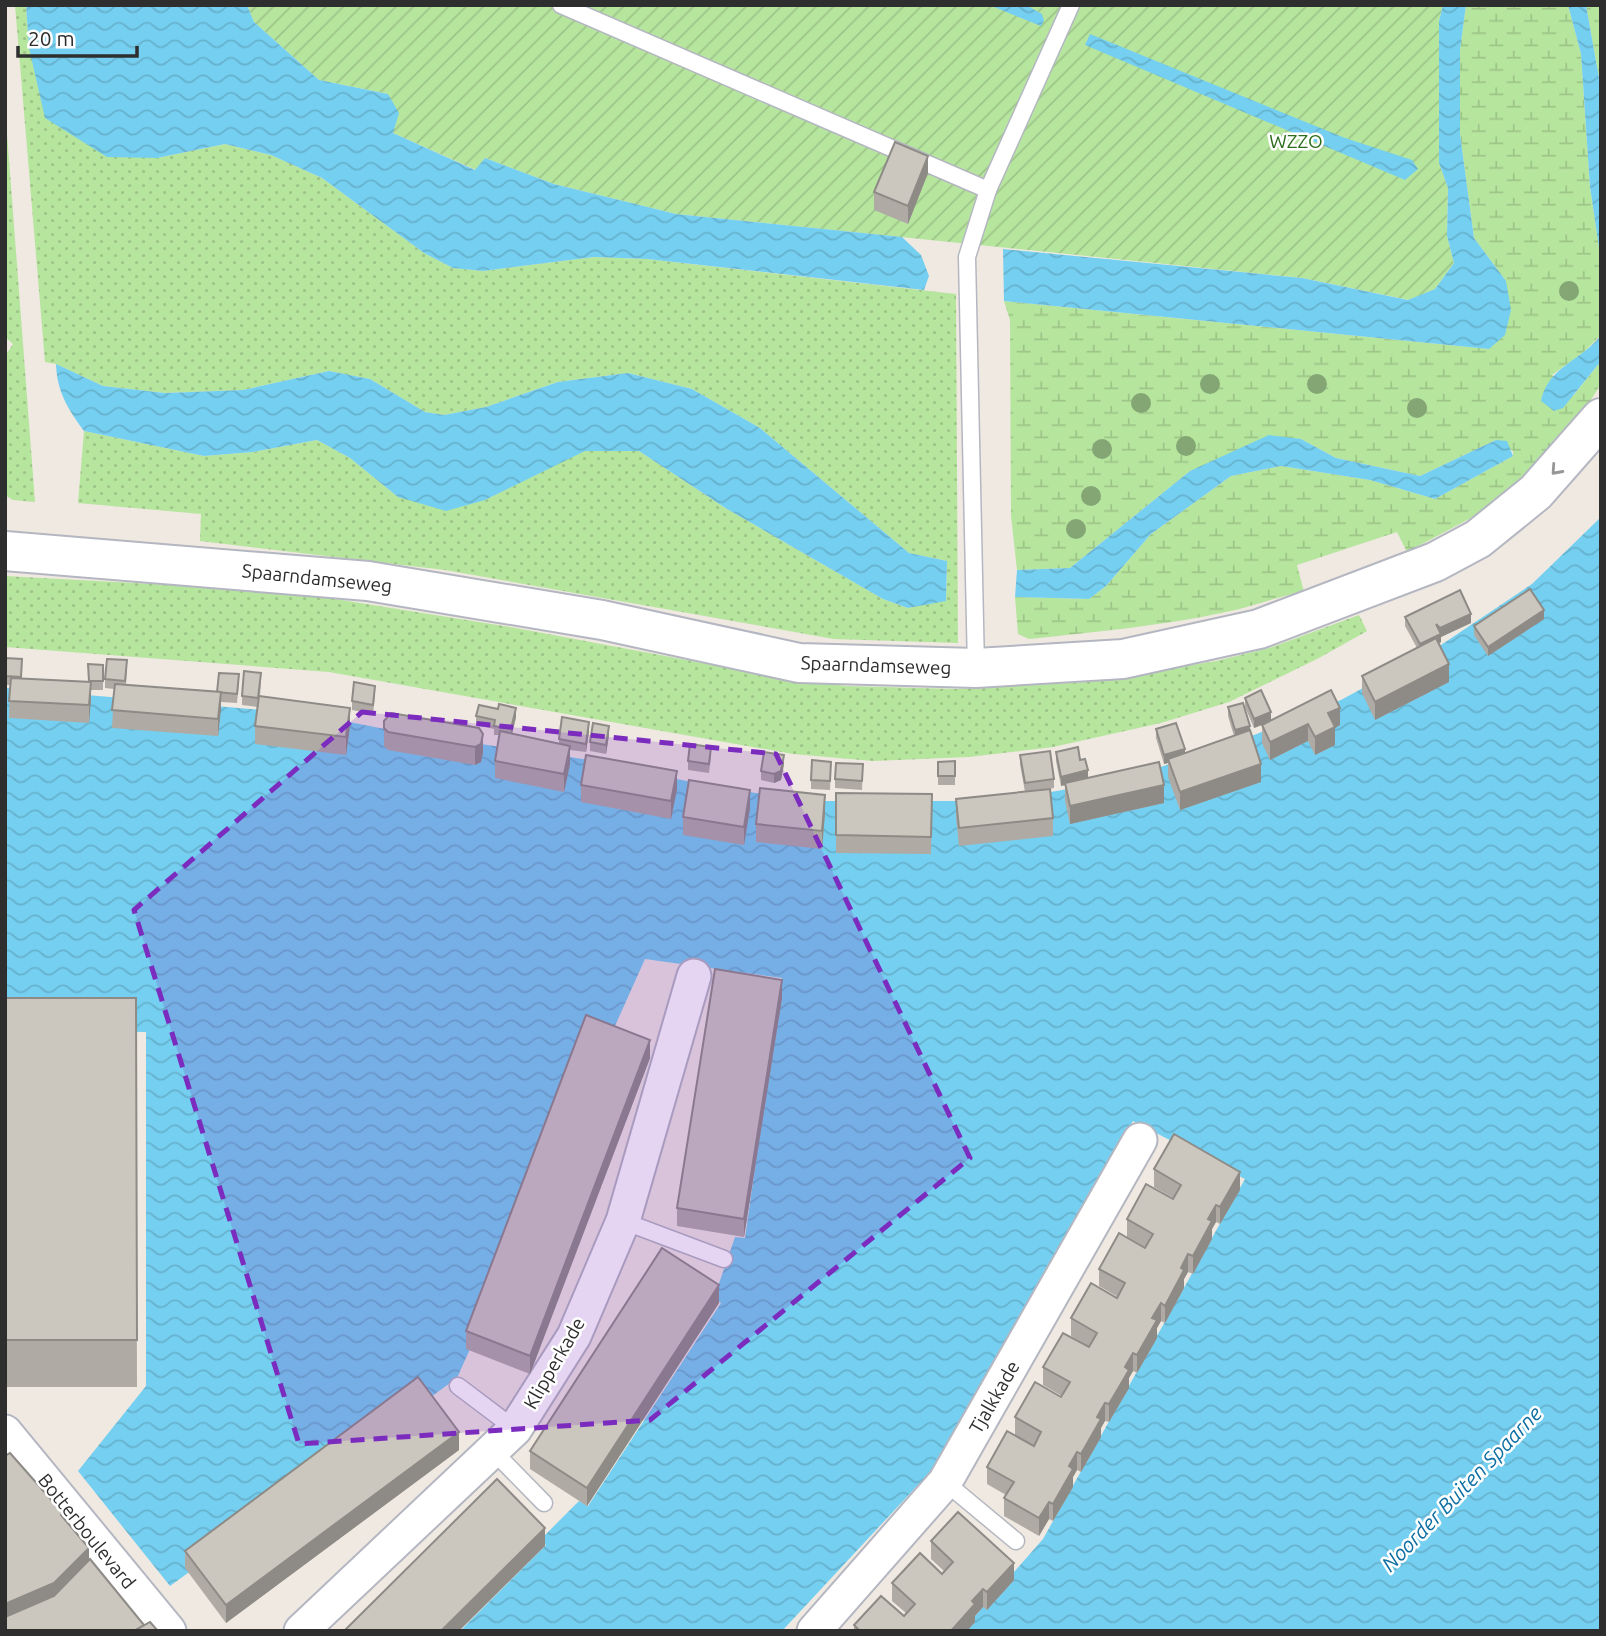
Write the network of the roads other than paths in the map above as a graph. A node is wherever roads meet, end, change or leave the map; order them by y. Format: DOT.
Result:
graph roads {
  1 [pos="561,5"];
  2 [pos="1071,5"];
  3 [pos="988,190"];
  4 [pos="1601,418"];
  5 [pos="5,551"];
  6 [pos="976,668"];
  7 [pos="694,976"];
  8 [pos="1140,1140"];
  9 [pos="623,1221"];
  10 [pos="724,1259"];
  11 [pos="457,1386"];
  12 [pos="5,1432"];
  13 [pos="504,1440"];
  14 [pos="945,1482"];
  15 [pos="544,1503"];
  16 [pos="1016,1541"];
  17 [pos="169,1631"];
  18 [pos="300,1631"];
  19 [pos="814,1631"];
  1 -- 3 [label="lane"];
  2 -- 3 [label="lane"];
  3 -- 6 [label="lane"];
  4 -- 6 [label="street, Spaarndamseweg, one-way"];
  5 -- 6 [label="street, Spaarndamseweg"];
  7 -- 9 [label="street, Klipperkade"];
  8 -- 14 [label="street, Tjalkkade"];
  9 -- 10 [label="lane"];
  9 -- 13 [label="street, Klipperkade"];
  11 -- 13 [label="lane"];
  12 -- 17 [label="street, Botterboulevard"];
  13 -- 15 [label="lane"];
  13 -- 18 [label="street, Klipperkade"];
  14 -- 16 [label="lane"];
  14 -- 19 [label="street, Tjalkkade"];
}
